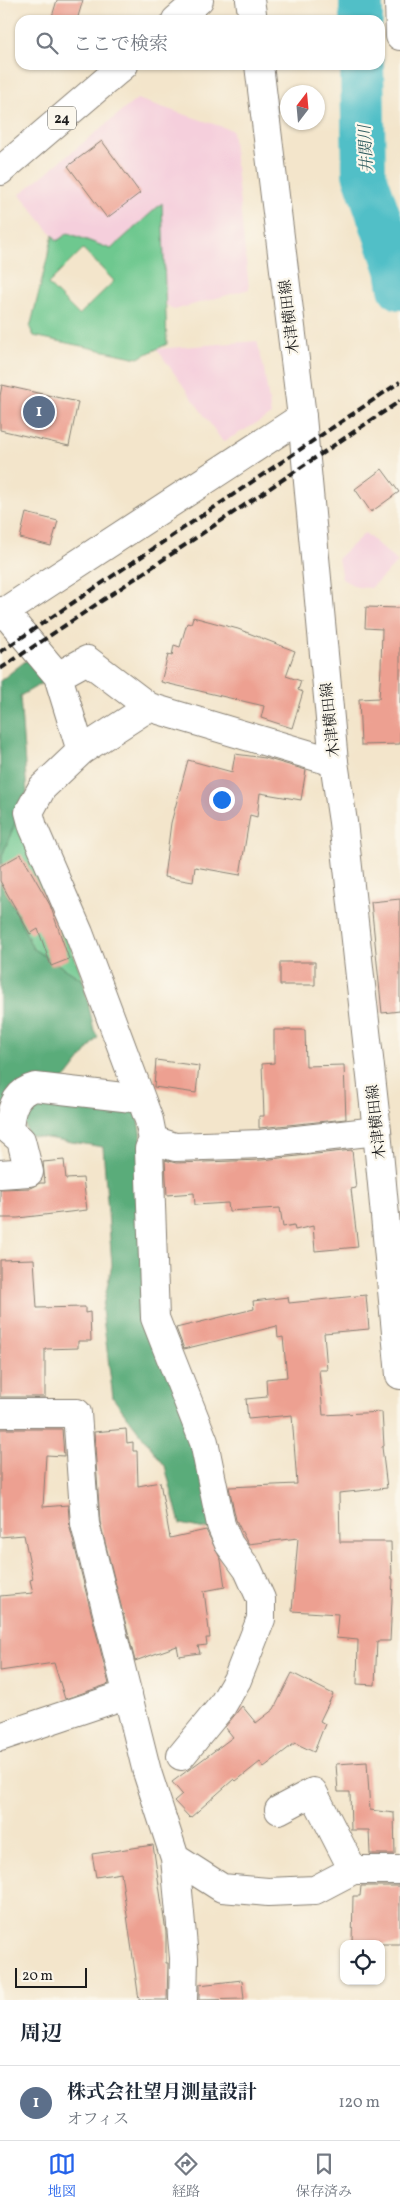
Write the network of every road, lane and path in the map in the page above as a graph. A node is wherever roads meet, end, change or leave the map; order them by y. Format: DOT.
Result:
graph roads {
  1 [pos="199,0"];
  2 [pos="250,0"];
  3 [pos="398,0"];
  4 [pos="182,15"];
  5 [pos="252,15"];
  6 [pos="400,36"];
  7 [pos="118,70"];
  8 [pos="260,70"];
  9 [pos="0,171"];
  10 [pos="302,417"];
  11 [pos="2,612"];
  12 [pos="58,676"];
  13 [pos="149,707"];
  14 [pos="80,751"];
  15 [pos="334,762"];
  16 [pos="141,1099"];
  17 [pos="4,1127"];
  18 [pos="377,1131"];
  19 [pos="154,1140"];
  20 [pos="0,1174"];
  21 [pos="400,1375"];
  22 [pos="0,1413"];
  23 [pos="128,1694"];
  24 [pos="0,1737"];
  25 [pos="181,1756"];
  26 [pos="279,1810"];
  27 [pos="175,1858"];
  28 [pos="353,1870"];
  29 [pos="400,1870"];
  30 [pos="183,2000"];
  1 -- 4 [label="main road"];
  2 -- 5 [label="main road"];
  3 -- 6 [label="main road"];
  7 -- 9 [label="main road, 24"];
  8 -- 10 [label="main road, 木津横田線"];
  10 -- 11 [label="main road"];
  10 -- 15 [label="main road, 木津横田線"];
  11 -- 12 [label="main road"];
  12 -- 13 [label="main road"];
  12 -- 14 [label="main road"];
  13 -- 14 [label="main road"];
  13 -- 15 [label="main road"];
  14 -- 16 [label="main road"];
  15 -- 18 [label="main road, 木津横田線"];
  16 -- 17 [label="main road"];
  16 -- 19 [label="main road"];
  17 -- 20 [label="main road"];
  18 -- 19 [label="main road"];
  18 -- 21 [label="main road, 木津横田線"];
  19 -- 25 [label="main road"];
  22 -- 23 [label="main road"];
  23 -- 24 [label="main road"];
  23 -- 27 [label="main road"];
  26 -- 28 [label="main road"];
  27 -- 28 [label="main road"];
  27 -- 30 [label="main road"];
  28 -- 29 [label="main road"];
}
